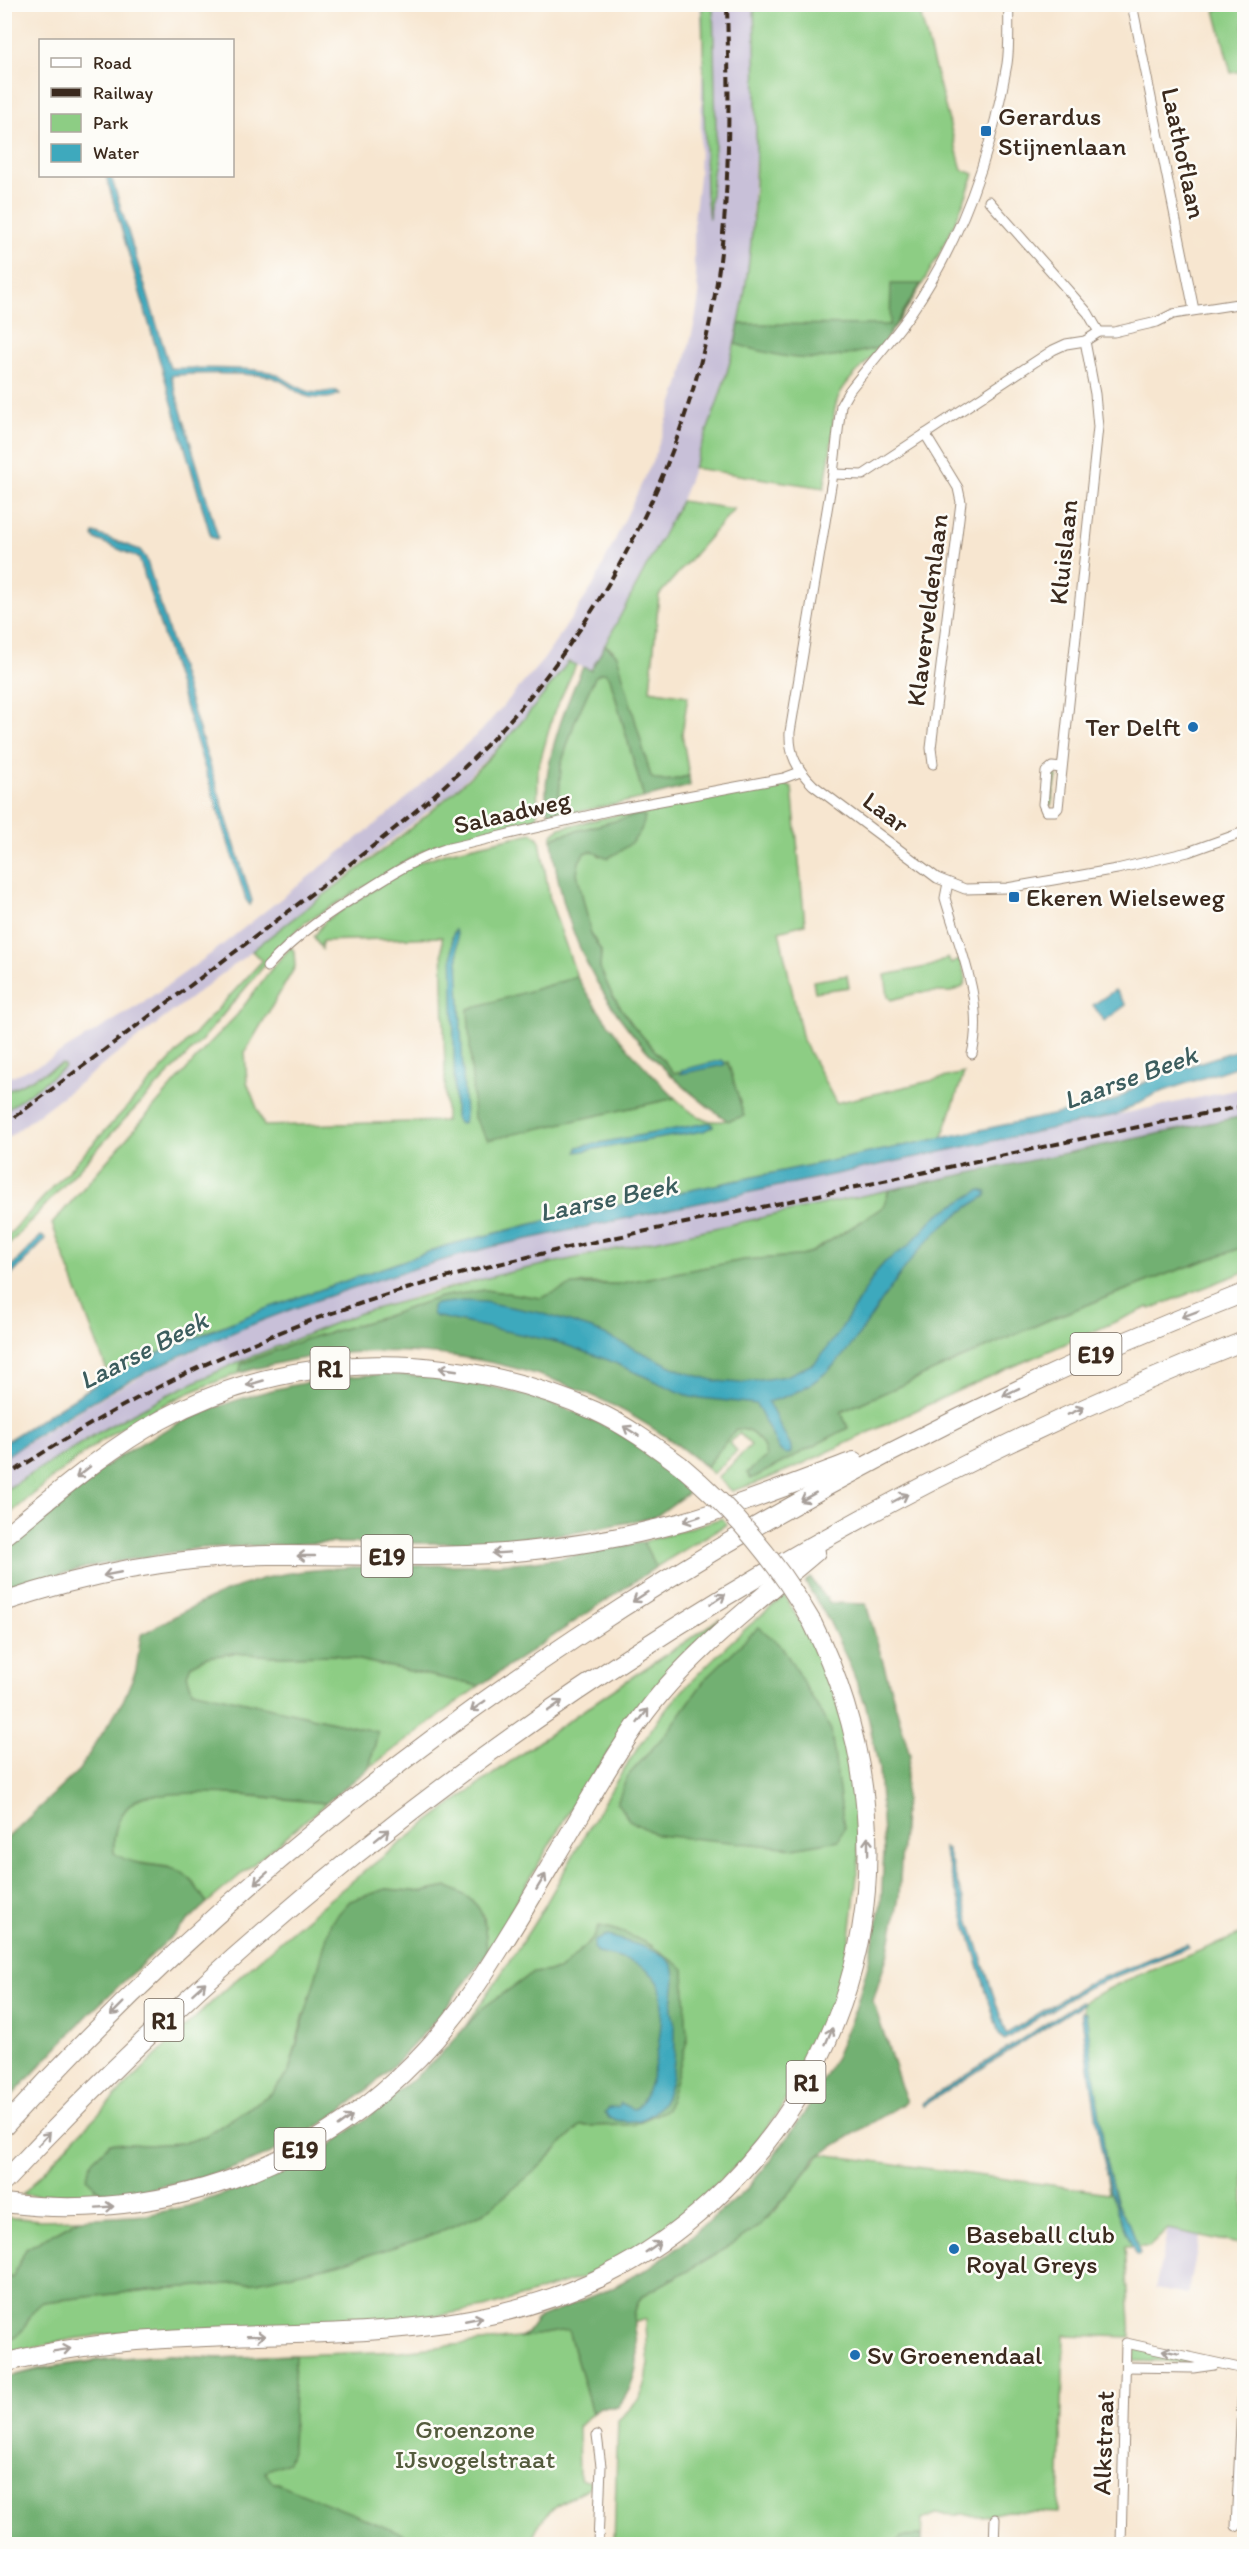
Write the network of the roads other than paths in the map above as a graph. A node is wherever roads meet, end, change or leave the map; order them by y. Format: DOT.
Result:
graph roads {
  1 [pos="1009,4"];
  2 [pos="1132,4"];
  3 [pos="989,201"];
  4 [pos="1245,303"];
  5 [pos="1194,310"];
  6 [pos="1099,332"];
  7 [pos="1085,341"];
  8 [pos="925,434"];
  9 [pos="832,474"];
  10 [pos="933,764"];
  11 [pos="1062,768"];
  12 [pos="800,772"];
  13 [pos="1245,832"];
  14 [pos="948,883"];
  15 [pos="267,967"];
  16 [pos="972,1053"];
  17 [pos="1245,1293"];
  18 [pos="1245,1341"];
  19 [pos="914,1440"];
  20 [pos="848,1525"];
  21 [pos="4,1536"];
  22 [pos="4,1602"];
  23 [pos="305,1840"];
  24 [pos="337,1872"];
  25 [pos="4,2127"];
  26 [pos="4,2182"];
  27 [pos="4,2204"];
  28 [pos="4,2363"];
  29 [pos="1216,2365"];
  30 [pos="1245,2365"];
  31 [pos="1126,2367"];
  32 [pos="1244,2370"];
  33 [pos="597,2435"];
  34 [pos="1242,2470"];
  35 [pos="995,2519"];
  36 [pos="1236,2526"];
  37 [pos="598,2544"];
  38 [pos="994,2544"];
  39 [pos="1121,2544"];
  1 -- 9 [label="street, Laar"];
  2 -- 5 [label="street, Laathoflaan"];
  3 -- 6 [label="street"];
  4 -- 5 [label="street"];
  5 -- 6 [label="street"];
  6 -- 7 [label="street"];
  7 -- 8 [label="street"];
  7 -- 11 [label="street, Kluislaan"];
  8 -- 9 [label="street"];
  8 -- 10 [label="street, Klaverveldenlaan"];
  9 -- 12 [label="street, Laar"];
  12 -- 14 [label="street, Laar"];
  12 -- 15 [label="street, Salaadweg"];
  13 -- 14 [label="street, Laar"];
  14 -- 16 [label="street"];
  17 -- 19 [label="highway, E19, one-way"];
  20 -- 18 [label="highway, E19, one-way"];
  19 -- 22 [label="highway, E19, one-way"];
  19 -- 23 [label="highway, E19, one-way"];
  24 -- 20 [label="highway, E19, one-way"];
  27 -- 20 [label="highway, E19, one-way"];
  28 -- 21 [label="highway, R1, one-way, bridge"];
  23 -- 25 [label="highway, R1, one-way"];
  26 -- 24 [label="highway, R1, one-way"];
  29 -- 31 [label="street"];
  29 -- 31 [label="street, Alkstraat, one-way"];
  29 -- 32 [label="street"];
  30 -- 32 [label="street"];
  31 -- 39 [label="street, Alkstraat"];
  32 -- 34 [label="street"];
  33 -- 37 [label="street"];
  34 -- 36 [label="street"];
  35 -- 38 [label="street"];
}
